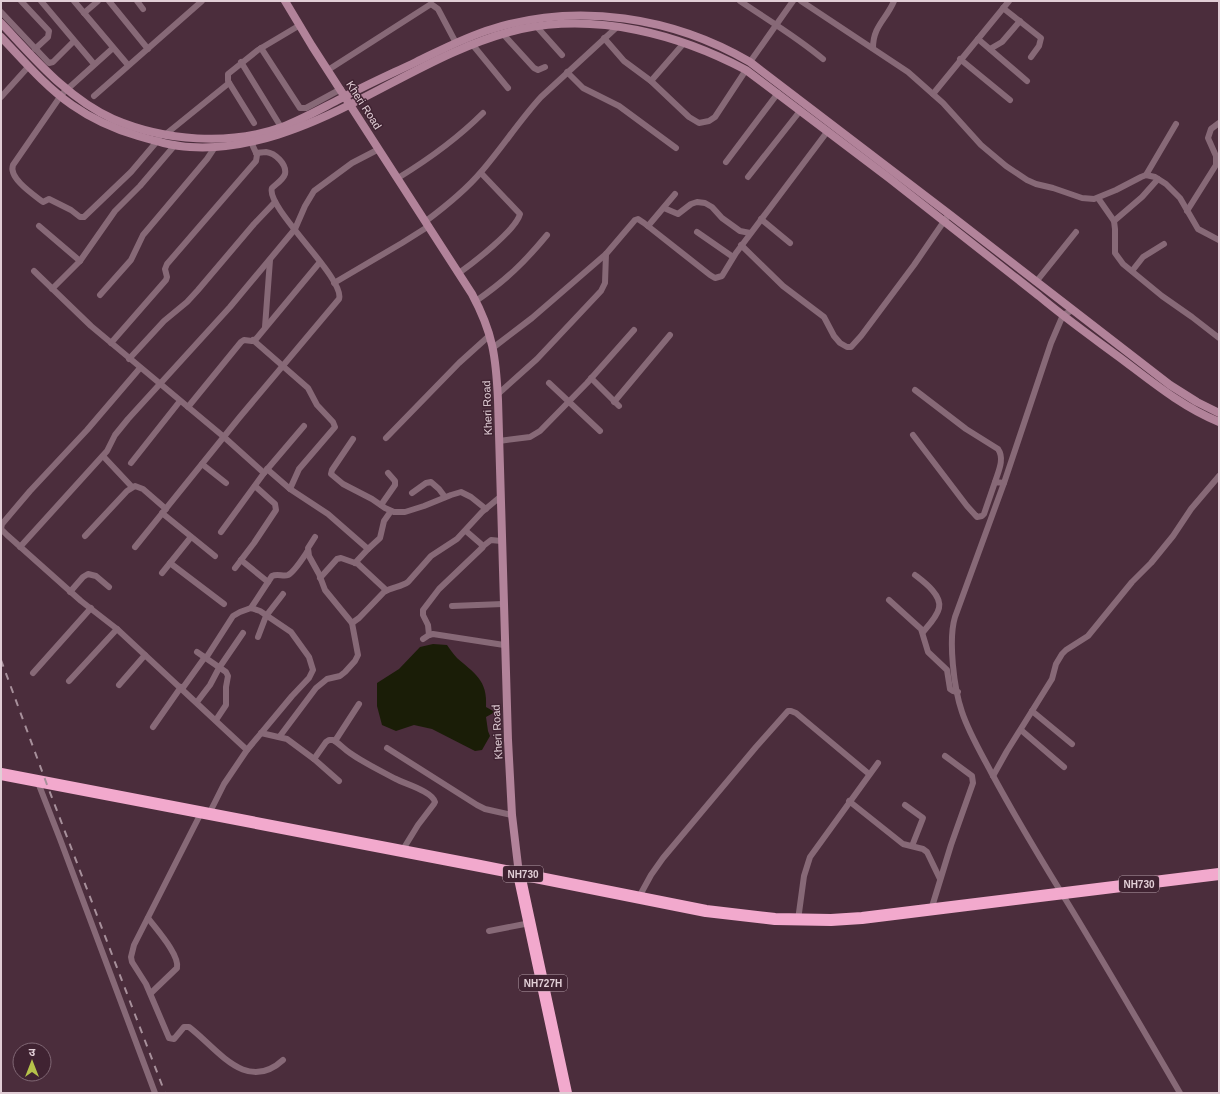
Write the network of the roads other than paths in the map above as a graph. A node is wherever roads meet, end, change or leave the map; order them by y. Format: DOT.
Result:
graph roads {
  1 [pos="21,1"];
  2 [pos="40,1"];
  3 [pos="74,1"];
  4 [pos="98,1"];
  5 [pos="108,1"];
  6 [pos="137,1"];
  7 [pos="202,1"];
  8 [pos="285,1"];
  9 [pos="740,1"];
  10 [pos="793,1"];
  11 [pos="894,1"];
  12 [pos="1008,1"];
  13 [pos="805,2"];
  14 [pos="435,3"];
  15 [pos="1003,8"];
  16 [pos="143,9"];
  17 [pos="1,12"];
  18 [pos="84,13"];
  19 [pos="1020,21"];
  20 [pos="1,23"];
  21 [pos="300,25"];
  22 [pos="777,25"];
  23 [pos="617,26"];
  24 [pos="537,27"];
  25 [pos="503,34"];
  26 [pos="1,37"];
  27 [pos="604,38"];
  28 [pos="978,39"];
  29 [pos="74,41"];
  30 [pos="456,43"];
  31 [pos="684,43"];
  32 [pos="472,44"];
  33 [pos="113,48"];
  34 [pos="261,48"];
  35 [pos="873,48"];
  36 [pos="35,49"];
  37 [pos="148,49"];
  38 [pos="990,49"];
  39 [pos="562,55"];
  40 [pos="1031,56"];
  41 [pos="823,59"];
  42 [pos="960,59"];
  43 [pos="242,62"];
  44 [pos="750,62"];
  45 [pos="94,64"];
  46 [pos="128,65"];
  47 [pos="29,66"];
  48 [pos="545,68"];
  49 [pos="328,70"];
  50 [pos="746,70"];
  51 [pos="567,72"];
  52 [pos="651,81"];
  53 [pos="1027,81"];
  54 [pos="229,83"];
  55 [pos="508,88"];
  56 [pos="63,93"];
  57 [pos="778,94"];
  58 [pos="933,94"];
  59 [pos="94,96"];
  60 [pos="1,97"];
  61 [pos="347,98"];
  62 [pos="1010,100"];
  63 [pos="800,111"];
  64 [pos="483,113"];
  65 [pos="254,123"];
  66 [pos="1219,123"];
  67 [pos="1176,124"];
  68 [pos="281,127"];
  69 [pos="826,132"];
  70 [pos="161,137"];
  71 [pos="251,142"];
  72 [pos="175,145"];
  73 [pos="215,147"];
  74 [pos="676,148"];
  75 [pos="379,149"];
  76 [pos="256,153"];
  77 [pos="726,162"];
  78 [pos="481,173"];
  79 [pos="1146,176"];
  80 [pos="748,177"];
  81 [pos="398,178"];
  82 [pos="1158,179"];
  83 [pos="675,194"];
  84 [pos="1098,198"];
  85 [pos="275,202"];
  86 [pos="664,208"];
  87 [pos="1187,211"];
  88 [pos="947,218"];
  89 [pos="761,219"];
  90 [pos="1114,221"];
  91 [pos="428,223"];
  92 [pos="39,226"];
  93 [pos="648,226"];
  94 [pos="295,229"];
  95 [pos="697,232"];
  96 [pos="1076,232"];
  97 [pos="750,233"];
  98 [pos="547,235"];
  99 [pos="1219,240"];
  100 [pos="790,243"];
  101 [pos="1164,244"];
  102 [pos="741,246"];
  103 [pos="606,254"];
  104 [pos="733,257"];
  105 [pos="270,260"];
  106 [pos="80,261"];
  107 [pos="320,262"];
  108 [pos="34,271"];
  109 [pos="1132,271"];
  110 [pos="459,273"];
  111 [pos="1036,282"];
  112 [pos="334,283"];
  113 [pos="52,289"];
  114 [pos="100,295"];
  115 [pos="476,301"];
  116 [pos="1065,312"];
  117 [pos="265,328"];
  118 [pos="634,330"];
  119 [pos="490,334"];
  120 [pos="670,335"];
  121 [pos="1219,338"];
  122 [pos="253,340"];
  123 [pos="111,343"];
  124 [pos="494,347"];
  125 [pos="129,359"];
  126 [pos="282,366"];
  127 [pos="140,368"];
  128 [pos="591,378"];
  129 [pos="549,383"];
  130 [pos="160,384"];
  131 [pos="915,390"];
  132 [pos="498,394"];
  133 [pos="180,401"];
  134 [pos="569,401"];
  135 [pos="188,407"];
  136 [pos="1219,412"];
  137 [pos="1219,422"];
  138 [pos="304,426"];
  139 [pos="600,431"];
  140 [pos="913,435"];
  141 [pos="224,437"];
  142 [pos="386,438"];
  143 [pos="353,439"];
  144 [pos="499,441"];
  145 [pos="103,456"];
  146 [pos="131,463"];
  147 [pos="202,464"];
  148 [pos="266,471"];
  149 [pos="388,473"];
  150 [pos="1219,476"];
  151 [pos="1000,482"];
  152 [pos="226,484"];
  153 [pos="255,486"];
  154 [pos="132,487"];
  155 [pos="290,489"];
  156 [pos="412,493"];
  157 [pos="500,497"];
  158 [pos="445,498"];
  159 [pos="381,505"];
  160 [pos="486,509"];
  161 [pos="164,511"];
  162 [pos="391,511"];
  163 [pos="466,531"];
  164 [pos="221,532"];
  165 [pos="85,536"];
  166 [pos="314,536"];
  167 [pos="192,537"];
  168 [pos="501,541"];
  169 [pos="482,546"];
  170 [pos="20,547"];
  171 [pos="135,547"];
  172 [pos="368,549"];
  173 [pos="308,552"];
  174 [pos="215,556"];
  175 [pos="241,560"];
  176 [pos="170,563"];
  177 [pos="355,563"];
  178 [pos="235,568"];
  179 [pos="162,574"];
  180 [pos="915,575"];
  181 [pos="320,578"];
  182 [pos="268,582"];
  183 [pos="109,587"];
  184 [pos="386,590"];
  185 [pos="70,592"];
  186 [pos="283,594"];
  187 [pos="889,600"];
  188 [pos="224,604"];
  189 [pos="503,604"];
  190 [pos="452,606"];
  191 [pos="90,608"];
  192 [pos="251,608"];
  193 [pos="266,616"];
  194 [pos="352,623"];
  195 [pos="117,629"];
  196 [pos="923,632"];
  197 [pos="243,633"];
  198 [pos="429,635"];
  199 [pos="258,637"];
  200 [pos="423,639"];
  201 [pos="504,645"];
  202 [pos="197,652"];
  203 [pos="145,655"];
  204 [pos="206,658"];
  205 [pos="219,668"];
  206 [pos="33,672"];
  207 [pos="69,681"];
  208 [pos="118,685"];
  209 [pos="181,688"];
  210 [pos="956,692"];
  211 [pos="197,702"];
  212 [pos="360,704"];
  213 [pos="1032,711"];
  214 [pos="216,720"];
  215 [pos="152,727"];
  216 [pos="1021,730"];
  217 [pos="261,733"];
  218 [pos="280,736"];
  219 [pos="335,741"];
  220 [pos="1072,744"];
  221 [pos="387,748"];
  222 [pos="247,750"];
  223 [pos="945,756"];
  224 [pos="314,759"];
  225 [pos="878,763"];
  226 [pos="1064,767"];
  227 [pos="1,774"];
  228 [pos="869,774"];
  229 [pos="993,776"];
  230 [pos="37,780"];
  231 [pos="338,782"];
  232 [pos="850,801"];
  233 [pos="905,805"];
  234 [pos="205,814"];
  235 [pos="512,815"];
  236 [pos="912,846"];
  237 [pos="402,851"];
  238 [pos="519,874"];
  239 [pos="1219,874"];
  240 [pos="940,879"];
  241 [pos="1057,894"];
  242 [pos="638,897"];
  243 [pos="931,910"];
  244 [pos="148,918"];
  245 [pos="798,920"];
  246 [pos="530,924"];
  247 [pos="489,931"];
  248 [pos="150,993"];
  249 [pos="283,1060"];
  250 [pos="155,1093"];
  251 [pos="566,1093"];
  252 [pos="1180,1093"];
  1 -- 36 [label="street"];
  2 -- 29 [label="street"];
  3 -- 18 [label="street"];
  4 -- 18 [label="street"];
  5 -- 37 [label="street"];
  6 -- 16 [label="street"];
  7 -- 37 [label="street"];
  8 -- 21 [label="street, Kheri Road"];
  9 -- 22 [label="street"];
  10 -- 22 [label="street"];
  11 -- 35 [label="street"];
  12 -- 15 [label="street"];
  13 -- 35 [label="street"];
  14 -- 30 [label="street"];
  14 -- 49 [label="street"];
  15 -- 19 [label="street"];
  15 -- 28 [label="street"];
  17 -- 36 [label="street"];
  18 -- 33 [label="street"];
  19 -- 38 [label="street"];
  19 -- 40 [label="street"];
  20 -- 56 [label="street"];
  21 -- 34 [label="street"];
  21 -- 49 [label="street, Kheri Road"];
  22 -- 41 [label="street"];
  22 -- 44 [label="street"];
  23 -- 24 [label="street"];
  23 -- 27 [label="street"];
  23 -- 31 [label="street"];
  24 -- 25 [label="street"];
  24 -- 39 [label="street"];
  25 -- 32 [label="street"];
  25 -- 48 [label="street"];
  26 -- 47 [label="street"];
  27 -- 51 [label="street"];
  27 -- 52 [label="street"];
  28 -- 38 [label="street"];
  28 -- 42 [label="street"];
  29 -- 36 [label="street"];
  29 -- 45 [label="street"];
  30 -- 44 [label="street"];
  30 -- 61 [label="street"];
  31 -- 50 [label="street"];
  31 -- 52 [label="street"];
  32 -- 55 [label="street"];
  32 -- 61 [label="street"];
  33 -- 45 [label="street"];
  33 -- 46 [label="street"];
  34 -- 43 [label="street"];
  34 -- 61 [label="street"];
  35 -- 58 [label="street"];
  37 -- 46 [label="street"];
  38 -- 53 [label="street"];
  42 -- 58 [label="street"];
  42 -- 62 [label="street"];
  43 -- 54 [label="street"];
  43 -- 68 [label="street"];
  44 -- 88 [label="street"];
  45 -- 56 [label="street"];
  46 -- 59 [label="street"];
  47 -- 56 [label="street"];
  47 -- 60 [label="street"];
  49 -- 61 [label="street, Kheri Road"];
  50 -- 52 [label="street"];
  50 -- 57 [label="street"];
  51 -- 74 [label="street"];
  51 -- 78 [label="street"];
  54 -- 65 [label="street"];
  54 -- 70 [label="street"];
  56 -- 70 [label="street"];
  56 -- 70 [label="street"];
  57 -- 63 [label="street"];
  57 -- 77 [label="street"];
  58 -- 84 [label="street"];
  61 -- 68 [label="street"];
  61 -- 71 [label="street"];
  61 -- 75 [label="street, Kheri Road"];
  63 -- 69 [label="street"];
  63 -- 80 [label="street"];
  64 -- 81 [label="street"];
  66 -- 87 [label="street"];
  67 -- 79 [label="street"];
  68 -- 70 [label="street"];
  69 -- 88 [label="street"];
  69 -- 89 [label="street"];
  70 -- 72 [label="street"];
  71 -- 73 [label="street"];
  71 -- 76 [label="street"];
  72 -- 73 [label="street"];
  72 -- 106 [label="street"];
  73 -- 114 [label="street"];
  75 -- 81 [label="street, Kheri Road"];
  75 -- 94 [label="street"];
  76 -- 85 [label="street"];
  76 -- 123 [label="street"];
  78 -- 91 [label="street"];
  78 -- 110 [label="street"];
  79 -- 82 [label="street"];
  79 -- 84 [label="street"];
  81 -- 91 [label="street, Kheri Road"];
  82 -- 87 [label="street"];
  82 -- 90 [label="street"];
  83 -- 86 [label="street"];
  84 -- 90 [label="street"];
  85 -- 94 [label="street"];
  85 -- 125 [label="street"];
  86 -- 93 [label="street"];
  86 -- 97 [label="street"];
  87 -- 99 [label="street"];
  88 -- 102 [label="street"];
  88 -- 111 [label="street"];
  88 -- 116 [label="street"];
  89 -- 97 [label="street"];
  89 -- 100 [label="street"];
  90 -- 109 [label="street"];
  91 -- 110 [label="street, Kheri Road"];
  91 -- 112 [label="street"];
  92 -- 106 [label="street"];
  93 -- 103 [label="street"];
  93 -- 104 [label="street"];
  94 -- 105 [label="street"];
  94 -- 107 [label="street"];
  95 -- 104 [label="street"];
  96 -- 111 [label="street"];
  97 -- 102 [label="street"];
  98 -- 115 [label="street"];
  101 -- 109 [label="street"];
  102 -- 104 [label="street"];
  103 -- 124 [label="street"];
  103 -- 132 [label="street"];
  105 -- 117 [label="street"];
  105 -- 130 [label="street"];
  106 -- 113 [label="street"];
  107 -- 112 [label="street"];
  107 -- 117 [label="street"];
  108 -- 113 [label="street"];
  109 -- 121 [label="street"];
  110 -- 115 [label="street, Kheri Road"];
  111 -- 116 [label="street"];
  112 -- 126 [label="street"];
  113 -- 123 [label="street"];
  115 -- 119 [label="street, Kheri Road"];
  116 -- 136 [label="street"];
  116 -- 137 [label="street"];
  116 -- 151 [label="street"];
  117 -- 122 [label="street"];
  118 -- 128 [label="street"];
  119 -- 124 [label="street, Kheri Road"];
  119 -- 142 [label="street"];
  120 -- 128 [label="street"];
  122 -- 126 [label="street"];
  122 -- 135 [label="street"];
  123 -- 125 [label="street"];
  124 -- 132 [label="street, Kheri Road"];
  125 -- 127 [label="street"];
  126 -- 141 [label="street"];
  126 -- 155 [label="street"];
  127 -- 130 [label="street"];
  127 -- 170 [label="street"];
  128 -- 134 [label="street"];
  129 -- 134 [label="street"];
  130 -- 133 [label="street"];
  130 -- 145 [label="street"];
  131 -- 151 [label="street"];
  132 -- 144 [label="street, Kheri Road"];
  133 -- 135 [label="street"];
  133 -- 146 [label="street"];
  134 -- 139 [label="street"];
  134 -- 144 [label="street"];
  135 -- 141 [label="street"];
  138 -- 148 [label="street"];
  140 -- 151 [label="street"];
  141 -- 147 [label="street"];
  141 -- 148 [label="street"];
  143 -- 159 [label="street"];
  144 -- 157 [label="street, Kheri Road"];
  145 -- 154 [label="street"];
  145 -- 170 [label="street"];
  147 -- 152 [label="street"];
  147 -- 161 [label="street"];
  148 -- 153 [label="street"];
  148 -- 155 [label="street"];
  149 -- 159 [label="street"];
  150 -- 213 [label="street"];
  151 -- 210 [label="street"];
  153 -- 164 [label="street"];
  153 -- 175 [label="street"];
  154 -- 161 [label="street"];
  154 -- 165 [label="street"];
  155 -- 172 [label="street"];
  156 -- 158 [label="street"];
  157 -- 160 [label="street"];
  157 -- 168 [label="street, Kheri Road"];
  158 -- 160 [label="street"];
  158 -- 162 [label="street"];
  159 -- 162 [label="street"];
  160 -- 163 [label="street"];
  161 -- 167 [label="street"];
  161 -- 171 [label="street"];
  162 -- 172 [label="street"];
  163 -- 169 [label="street"];
  163 -- 184 [label="street"];
  166 -- 173 [label="street"];
  167 -- 174 [label="street"];
  167 -- 176 [label="street"];
  168 -- 169 [label="street"];
  168 -- 189 [label="street, Kheri Road"];
  169 -- 198 [label="street"];
  170 -- 185 [label="street"];
  172 -- 177 [label="street"];
  173 -- 181 [label="street"];
  173 -- 182 [label="street"];
  175 -- 178 [label="street"];
  175 -- 182 [label="street"];
  176 -- 179 [label="street"];
  176 -- 188 [label="street"];
  177 -- 181 [label="street"];
  177 -- 184 [label="street"];
  180 -- 196 [label="street"];
  181 -- 194 [label="street"];
  182 -- 192 [label="street"];
  183 -- 185 [label="street"];
  184 -- 194 [label="street"];
  185 -- 191 [label="street"];
  186 -- 193 [label="street"];
  187 -- 196 [label="street"];
  189 -- 190 [label="street"];
  189 -- 201 [label="street, Kheri Road"];
  191 -- 195 [label="street"];
  191 -- 206 [label="street"];
  192 -- 193 [label="street"];
  192 -- 204 [label="street"];
  193 -- 199 [label="street"];
  193 -- 217 [label="street"];
  194 -- 218 [label="street"];
  195 -- 203 [label="street"];
  195 -- 207 [label="street"];
  196 -- 210 [label="street"];
  197 -- 205 [label="street"];
  198 -- 200 [label="street"];
  198 -- 201 [label="street"];
  201 -- 235 [label="street, Kheri Road"];
  202 -- 204 [label="street"];
  203 -- 208 [label="street"];
  203 -- 209 [label="street"];
  204 -- 205 [label="street"];
  204 -- 209 [label="street"];
  205 -- 211 [label="street"];
  205 -- 214 [label="street"];
  209 -- 211 [label="street"];
  209 -- 215 [label="street"];
  210 -- 229 [label="street"];
  211 -- 214 [label="street"];
  212 -- 219 [label="street"];
  213 -- 216 [label="street"];
  213 -- 220 [label="street"];
  214 -- 222 [label="street"];
  216 -- 226 [label="street"];
  216 -- 229 [label="street"];
  217 -- 218 [label="street"];
  217 -- 222 [label="street"];
  218 -- 224 [label="street"];
  219 -- 224 [label="street"];
  219 -- 237 [label="street"];
  221 -- 235 [label="street"];
  222 -- 234 [label="street"];
  223 -- 240 [label="street"];
  224 -- 231 [label="street"];
  225 -- 228 [label="street"];
  227 -- 230 [label="highway, NH730"];
  228 -- 232 [label="street"];
  228 -- 242 [label="street"];
  229 -- 241 [label="street"];
  230 -- 234 [label="highway, NH730"];
  230 -- 250 [label="street"];
  232 -- 236 [label="street"];
  232 -- 245 [label="street"];
  233 -- 236 [label="street"];
  234 -- 237 [label="highway, NH730"];
  234 -- 244 [label="street"];
  235 -- 238 [label="street, Kheri Road"];
  236 -- 240 [label="street"];
  237 -- 238 [label="highway, NH730"];
  238 -- 242 [label="highway, NH730"];
  238 -- 246 [label="highway, NH727H"];
  239 -- 241 [label="highway, NH730"];
  240 -- 243 [label="street"];
  241 -- 243 [label="highway, NH730"];
  241 -- 252 [label="street"];
  242 -- 245 [label="highway, NH730"];
  243 -- 245 [label="highway, NH730"];
  244 -- 248 [label="street"];
  244 -- 248 [label="street"];
  246 -- 247 [label="street"];
  246 -- 251 [label="highway, NH727H"];
  248 -- 249 [label="street"];
}
